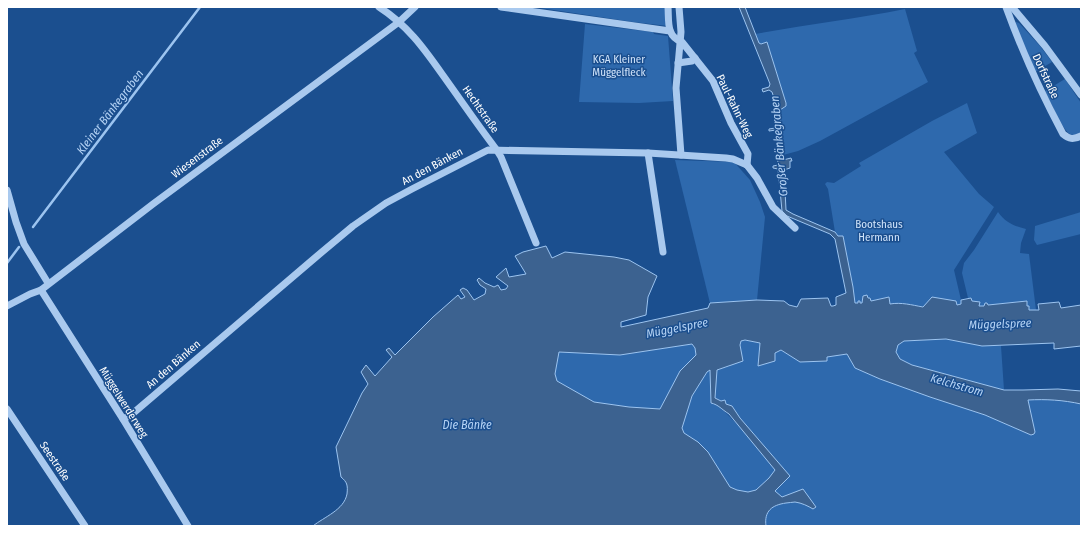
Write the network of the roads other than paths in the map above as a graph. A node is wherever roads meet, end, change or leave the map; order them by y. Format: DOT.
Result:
graph roads {
  1 [pos="379,7"];
  2 [pos="415,7"];
  3 [pos="501,7"];
  4 [pos="668,7"];
  5 [pos="679,7"];
  6 [pos="1006,7"];
  7 [pos="1012,7"];
  8 [pos="398,22"];
  9 [pos="670,31"];
  10 [pos="680,41"];
  11 [pos="695,58"];
  12 [pos="678,63"];
  13 [pos="1081,95"];
  14 [pos="1081,136"];
  15 [pos="496,149"];
  16 [pos="648,153"];
  17 [pos="681,155"];
  18 [pos="746,165"];
  19 [pos="7,190"];
  20 [pos="795,228"];
  21 [pos="536,243"];
  22 [pos="663,252"];
  23 [pos="48,283"];
  24 [pos="41,290"];
  25 [pos="7,306"];
  26 [pos="7,409"];
  27 [pos="123,419"];
  28 [pos="84,526"];
  29 [pos="188,526"];
  1 -- 8 [label="street, Hechtstraße"];
  2 -- 8 [label="street, Wiesenstraße"];
  3 -- 9 [label="street"];
  4 -- 9 [label="street"];
  5 -- 10 [label="street"];
  6 -- 14 [label="street, Dorfstraße"];
  7 -- 13 [label="street, Dorfstraße"];
  8 -- 15 [label="street, Hechtstraße"];
  8 -- 23 [label="street, Wiesenstraße"];
  9 -- 10 [label="street, Paul-Rahn-Weg"];
  10 -- 11 [label="street, Paul-Rahn-Weg"];
  10 -- 12 [label="street"];
  11 -- 12 [label="street"];
  11 -- 18 [label="street, Paul-Rahn-Weg"];
  12 -- 17 [label="street"];
  15 -- 16 [label="street, An den Bänken"];
  15 -- 21 [label="street, Hechtstraße"];
  15 -- 27 [label="street, An den Bänken"];
  16 -- 17 [label="street, An den Bänken"];
  16 -- 22 [label="street"];
  17 -- 18 [label="street, An den Bänken"];
  18 -- 20 [label="street"];
  19 -- 23 [label="street"];
  23 -- 24 [label="street, Wiesenstraße"];
  24 -- 25 [label="street, Wiesenstraße"];
  24 -- 27 [label="street, Müggelwerderweg"];
  26 -- 28 [label="street, Seestraße"];
  27 -- 29 [label="street, Müggelwerderweg"];
}
